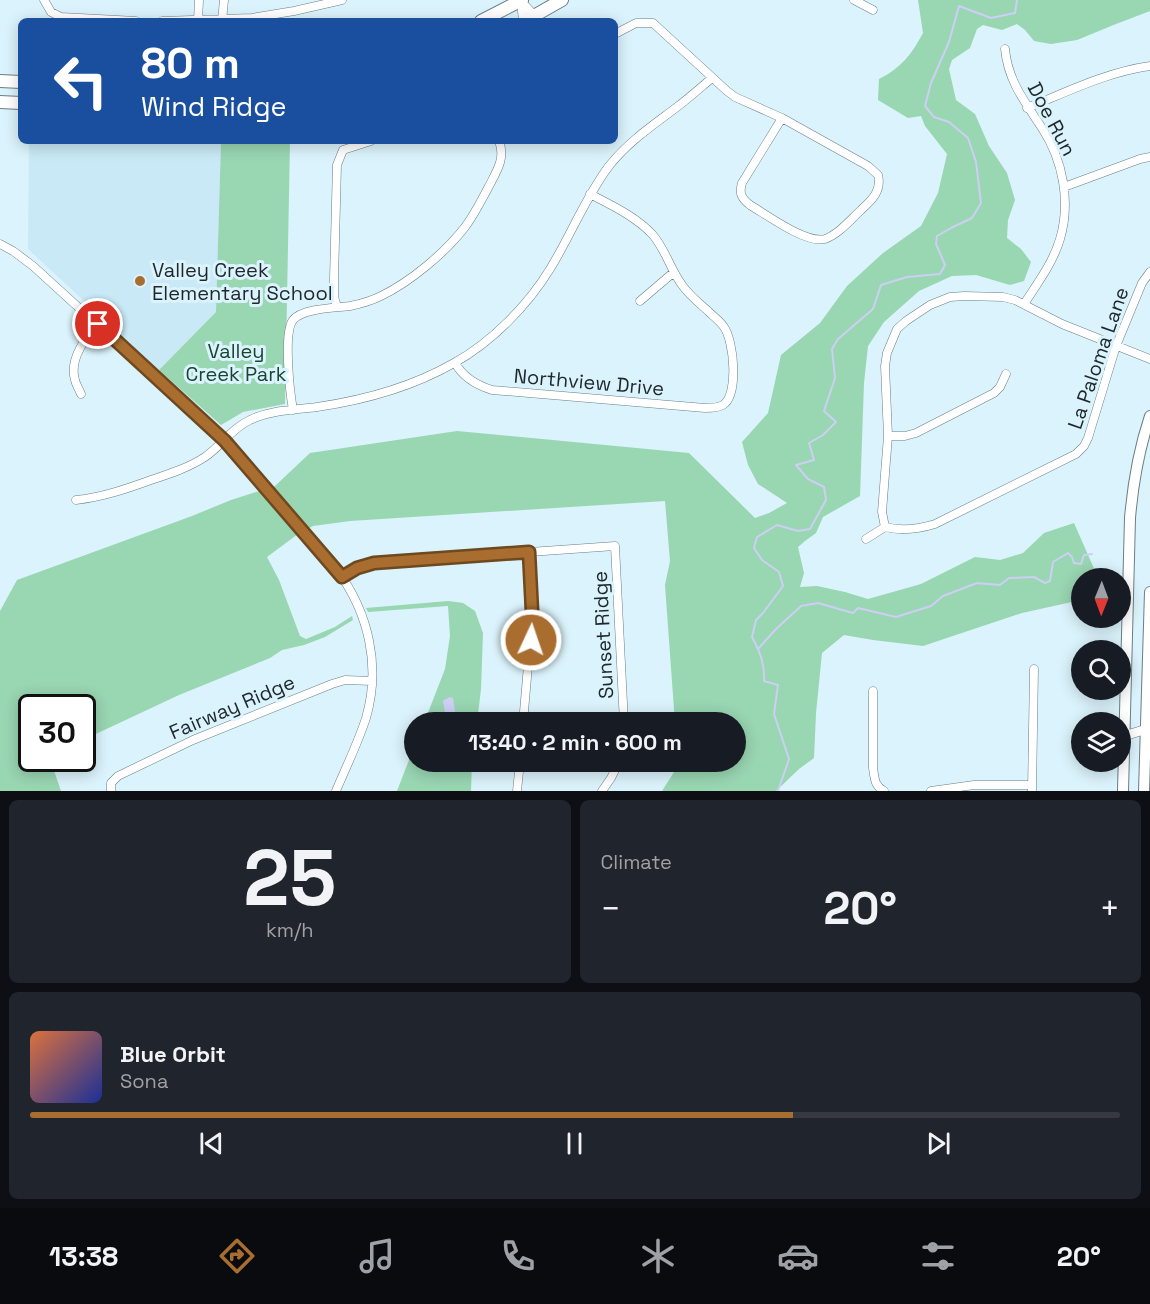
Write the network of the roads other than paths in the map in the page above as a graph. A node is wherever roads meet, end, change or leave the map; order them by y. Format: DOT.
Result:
graph roads {
  1 [pos="44,0"];
  2 [pos="199,0"];
  3 [pos="224,0"];
  4 [pos="342,0"];
  5 [pos="521,0"];
  6 [pos="562,0"];
  7 [pos="854,0"];
  8 [pos="873,10"];
  9 [pos="92,18"];
  10 [pos="198,18"];
  11 [pos="222,18"];
  12 [pos="252,18"];
  13 [pos="487,18"];
  14 [pos="529,18"];
  15 [pos="529,18"];
  16 [pos="533,18"];
  17 [pos="618,32"];
  18 [pos="1005,49"];
  19 [pos="1150,66"];
  20 [pos="712,78"];
  21 [pos="0,81"];
  22 [pos="18,82"];
  23 [pos="0,102"];
  24 [pos="18,103"];
  25 [pos="1027,108"];
  26 [pos="782,118"];
  27 [pos="360,144"];
  28 [pos="500,144"];
  29 [pos="1150,157"];
  30 [pos="1064,188"];
  31 [pos="590,194"];
  32 [pos="0,244"];
  33 [pos="674,272"];
  34 [pos="1150,272"];
  35 [pos="640,301"];
  36 [pos="1024,304"];
  37 [pos="337,307"];
  38 [pos="98,324"];
  39 [pos="1116,346"];
  40 [pos="1150,359"];
  41 [pos="455,363"];
  42 [pos="1006,374"];
  43 [pos="81,394"];
  44 [pos="293,410"];
  45 [pos="1150,416"];
  46 [pos="888,436"];
  47 [pos="225,441"];
  48 [pos="76,500"];
  49 [pos="885,527"];
  50 [pos="866,539"];
  51 [pos="529,552"];
  52 [pos="342,577"];
  53 [pos="1150,592"];
  54 [pos="1034,669"];
  55 [pos="372,681"];
  56 [pos="873,691"];
  57 [pos="524,712"];
  58 [pos="623,712"];
  59 [pos="1125,712"];
  60 [pos="1148,728"];
  61 [pos="1131,734"];
  62 [pos="1131,738"];
  63 [pos="1148,742"];
  64 [pos="519,772"];
  65 [pos="614,772"];
  66 [pos="1123,772"];
  67 [pos="111,787"];
  68 [pos="1032,788"];
  69 [pos="336,791"];
  70 [pos="517,791"];
  71 [pos="602,791"];
  72 [pos="884,791"];
  73 [pos="931,791"];
  74 [pos="1123,791"];
  75 [pos="1144,791"];
  1 -- 9 [label="street"];
  2 -- 10 [label="street"];
  3 -- 11 [label="street"];
  4 -- 12 [label="street"];
  5 -- 13 [label="main road"];
  5 -- 14 [label="street"];
  5 -- 15 [label="street"];
  6 -- 16 [label="main road"];
  7 -- 8 [label="street"];
  17 -- 20 [label="street"];
  18 -- 25 [label="street, Doe Run"];
  19 -- 25 [label="street"];
  20 -- 26 [label="street"];
  20 -- 31 [label="street"];
  21 -- 22 [label="main road"];
  23 -- 24 [label="main road"];
  25 -- 30 [label="street, Doe Run"];
  26 -- 26 [label="street"];
  27 -- 37 [label="street"];
  28 -- 37 [label="street"];
  29 -- 30 [label="street"];
  30 -- 36 [label="street, Doe Run"];
  31 -- 33 [label="street"];
  31 -- 41 [label="street"];
  32 -- 38 [label="street"];
  33 -- 35 [label="street"];
  33 -- 41 [label="street, Northview Drive"];
  34 -- 39 [label="street, La Paloma Lane"];
  36 -- 39 [label="street"];
  36 -- 46 [label="street"];
  37 -- 44 [label="street"];
  38 -- 43 [label="street"];
  38 -- 47 [label="street"];
  39 -- 40 [label="street"];
  39 -- 49 [label="street, La Paloma Lane"];
  41 -- 44 [label="street"];
  42 -- 46 [label="street"];
  44 -- 47 [label="street"];
  45 -- 59 [label="main road"];
  46 -- 49 [label="street"];
  47 -- 48 [label="street"];
  47 -- 52 [label="street"];
  49 -- 50 [label="street"];
  51 -- 52 [label="street"];
  51 -- 57 [label="street"];
  51 -- 58 [label="street, Sunset Ridge"];
  52 -- 55 [label="street"];
  53 -- 60 [label="main road"];
  54 -- 68 [label="street"];
  55 -- 67 [label="street, Fairway Ridge"];
  55 -- 69 [label="street"];
  56 -- 72 [label="street"];
  60 -- 61 [label="street"];
  60 -- 63 [label="main road"];
  62 -- 63 [label="street"];
  63 -- 75 [label="main road"];
  64 -- 70 [label="street"];
  65 -- 71 [label="street"];
  66 -- 74 [label="main road"];
  68 -- 73 [label="street"];
}
